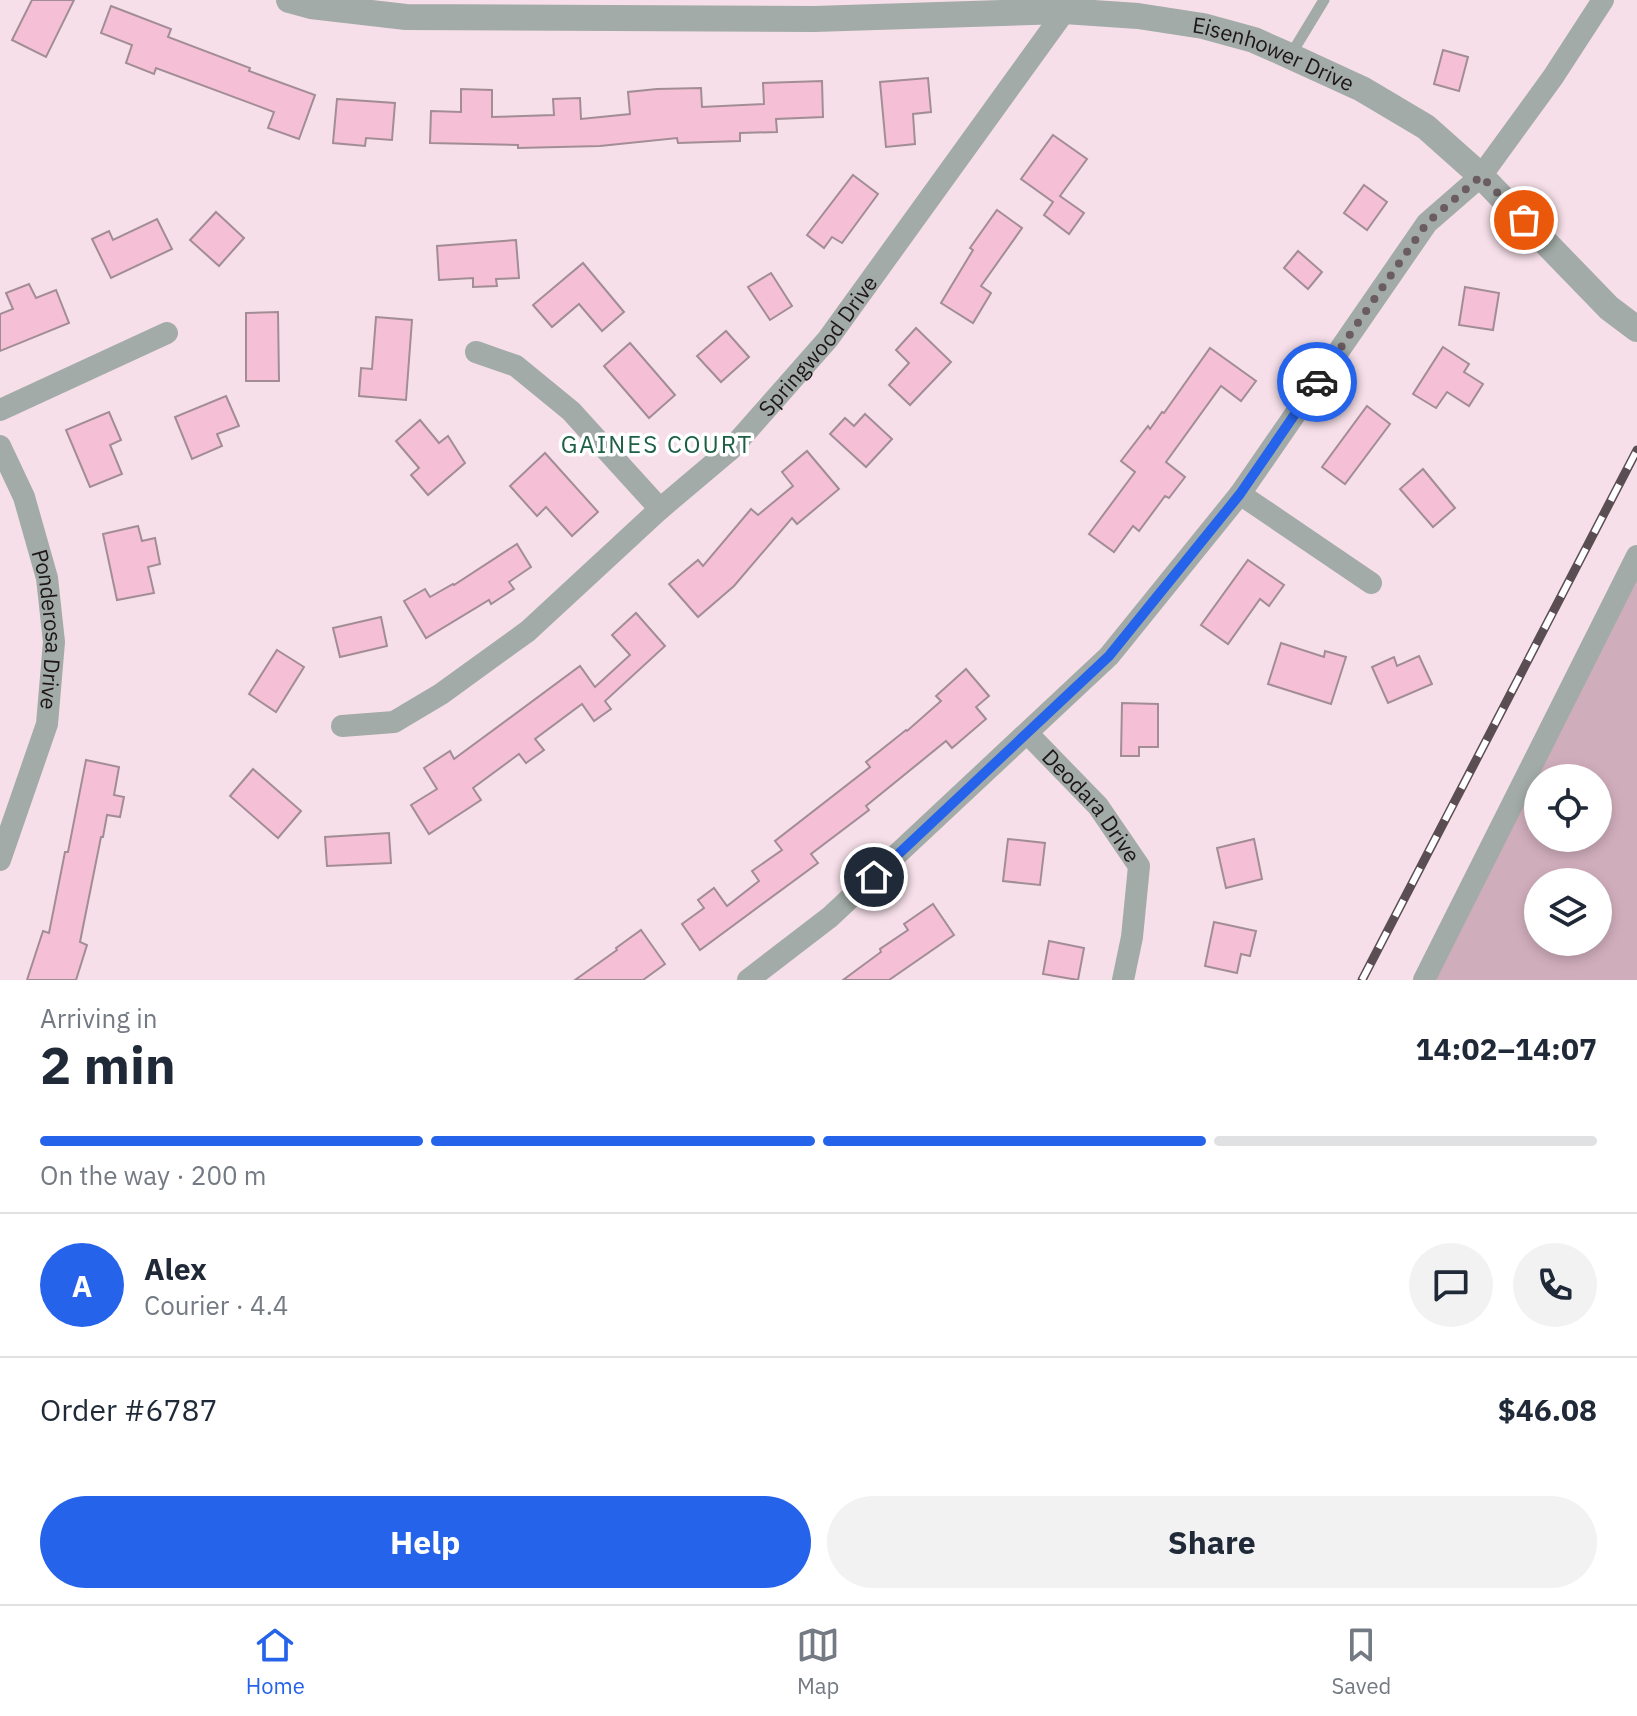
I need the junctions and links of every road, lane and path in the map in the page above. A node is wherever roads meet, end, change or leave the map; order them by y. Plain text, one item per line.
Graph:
1 (289, 0) edge
2 (1324, 0) edge
3 (1603, 0) edge
4 (1068, 6) edge
5 (814, 9) edge
6 (1290, 56) junction
7 (1481, 176) junction
8 (1637, 329) edge
9 (167, 333) dead end
10 (476, 352) dead end
11 (0, 410) edge
12 (0, 446) edge
13 (1240, 494) junction
14 (660, 509) junction
15 (1637, 556) edge
16 (1371, 583) dead end
17 (342, 726) dead end
18 (1028, 734) junction
19 (1, 856) edge
20 (748, 980) edge
21 (1123, 980) edge
22 (1424, 980) edge

1 - 5 street, Eisenhower Drive
2 - 6 lane
3 - 7 street
4 - 5 street, Eisenhower Drive
4 - 6 street, Eisenhower Drive
4 - 14 street, Springwood Drive
6 - 7 street, Eisenhower Drive
7 - 8 street, Eisenhower Drive
7 - 13 street
9 - 11 street
10 - 14 street
12 - 19 street, Ponderosa Drive
13 - 16 street
13 - 18 street
14 - 17 street, Springwood Drive
15 - 22 street
18 - 20 street
18 - 21 street, Deodara Drive

